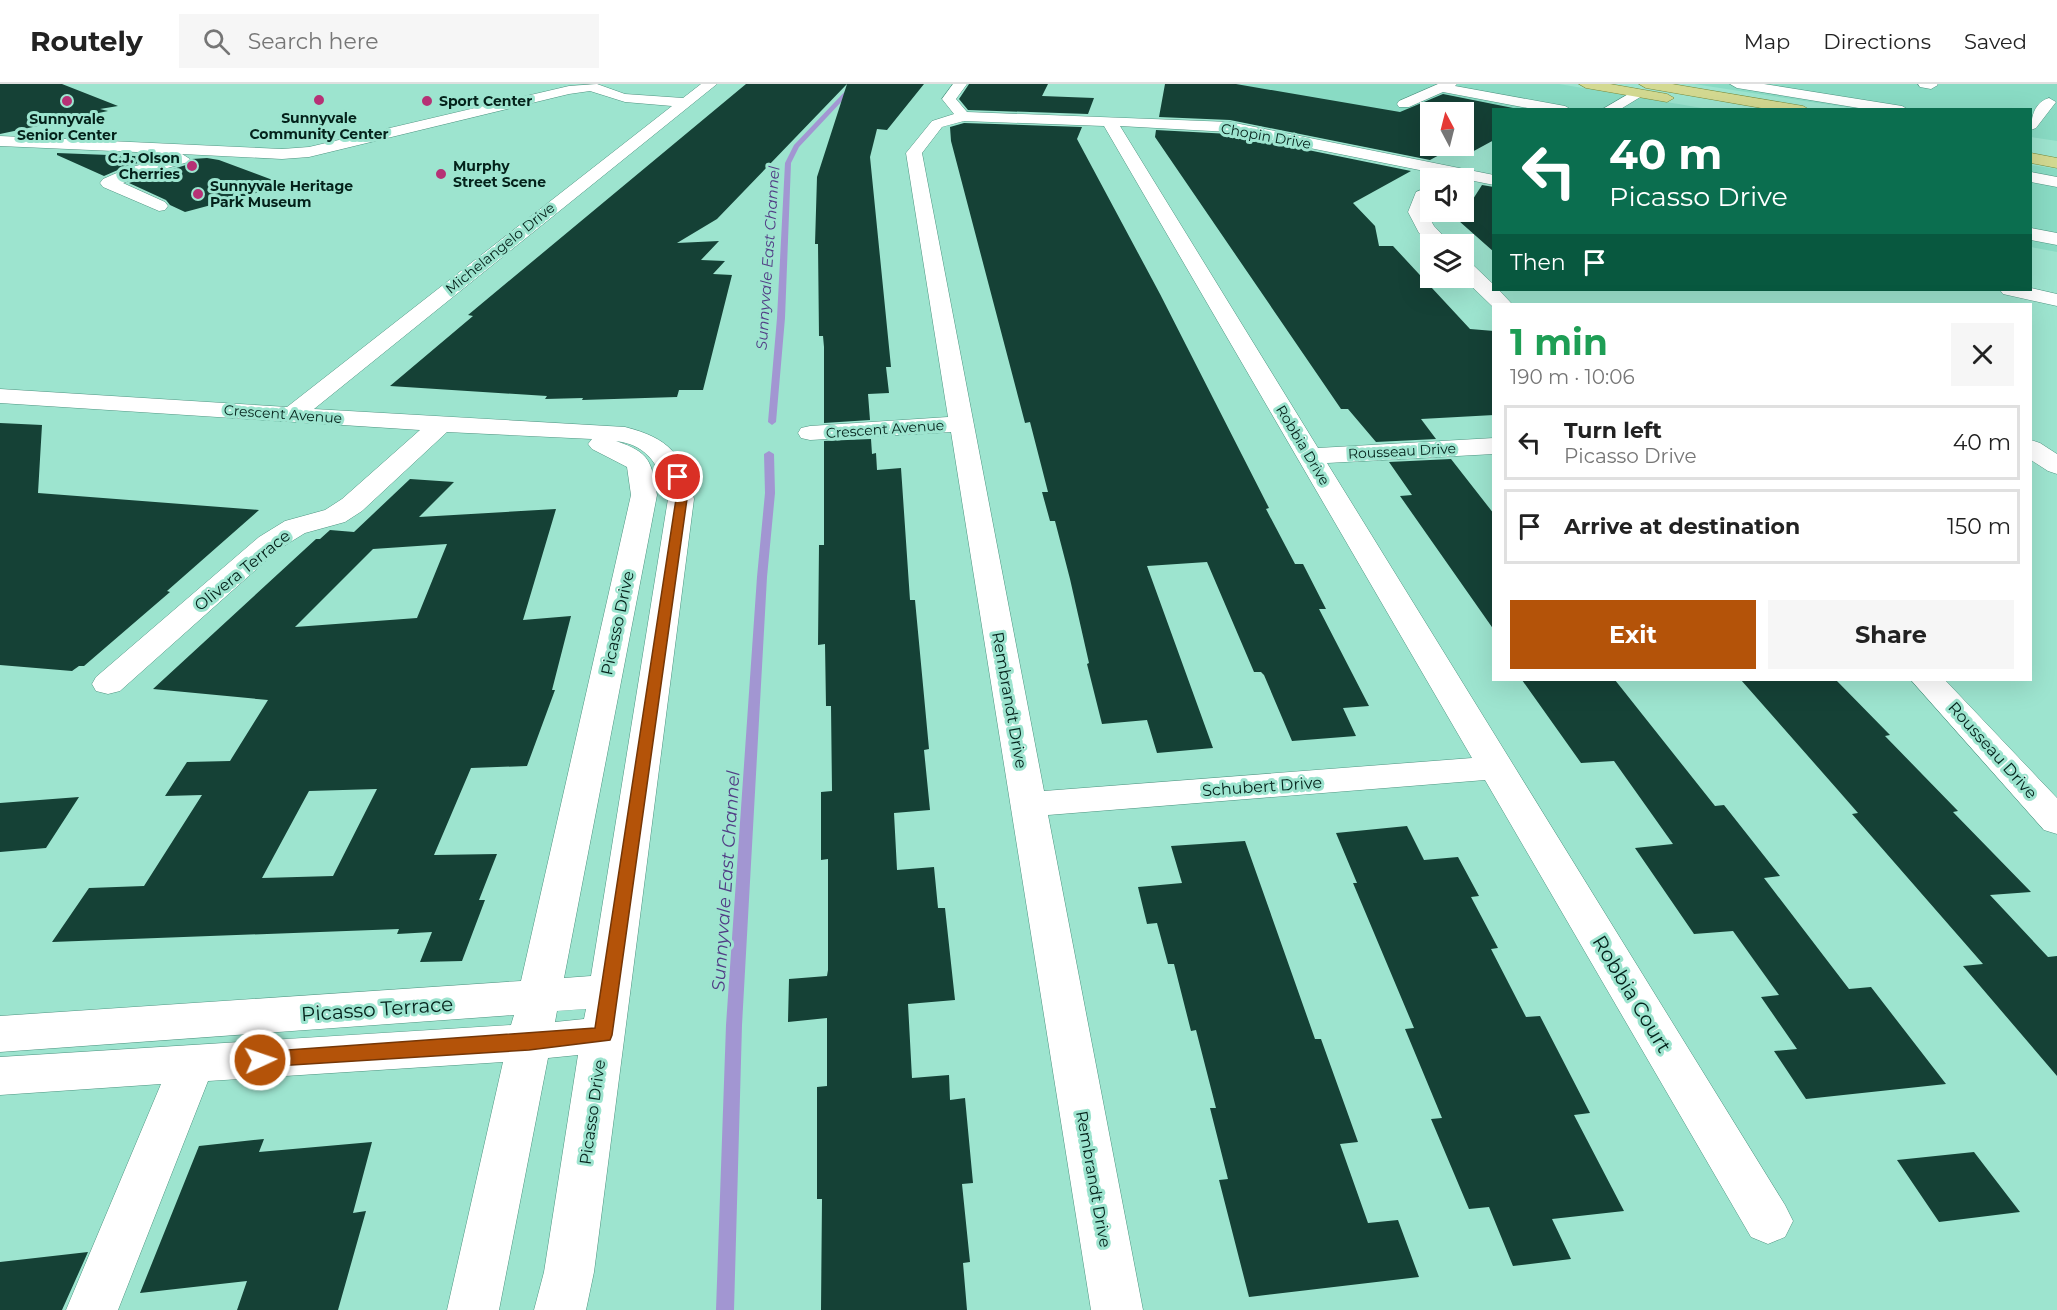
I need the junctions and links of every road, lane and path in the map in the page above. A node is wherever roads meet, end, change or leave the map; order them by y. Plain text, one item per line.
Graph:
1 (710, 84) edge
2 (960, 84) edge
3 (1497, 84) edge
4 (1586, 84) edge
5 (1737, 84) edge
6 (1446, 86) edge
7 (1641, 88) edge
8 (687, 102) junction
9 (2049, 102) dead end
10 (1404, 104) dead end
11 (1611, 107) edge
12 (1556, 108) edge
13 (1562, 108) edge
14 (1729, 108) edge
15 (1769, 108) edge
16 (1788, 108) edge
17 (1889, 108) edge
18 (963, 116) junction
19 (1109, 121) junction
20 (2032, 124) edge
21 (0, 141) edge
22 (2032, 147) edge
23 (200, 151) junction
24 (2057, 151) edge
25 (2032, 158) edge
26 (2057, 163) edge
27 (1420, 169) edge
28 (2032, 177) edge
29 (1474, 178) edge
30 (1492, 180) edge
31 (2057, 182) edge
32 (1420, 202) edge
33 (159, 206) dead end
34 (1420, 218) edge
35 (1422, 222) edge
36 (1431, 234) edge
37 (2032, 234) edge
38 (2057, 239) edge
39 (1474, 277) edge
40 (2015, 291) edge
41 (2057, 300) edge
42 (1501, 303) edge
43 (4, 399) edge
44 (293, 414) junction
45 (961, 424) junction
46 (440, 425) junction
47 (810, 434) dead end
48 (1492, 446) edge
49 (2032, 449) edge
50 (1310, 456) junction
51 (652, 459) junction
52 (2057, 466) edge
53 (1928, 681) edge
54 (108, 684) dead end
55 (1497, 768) junction
56 (1028, 804) junction
57 (2057, 821) edge
58 (610, 991) junction
59 (538, 998) junction
60 (0, 1034) edge
61 (603, 1035) junction
62 (529, 1042) junction
63 (192, 1064) junction
64 (0, 1076) edge
65 (1768, 1221) dead end
66 (92, 1310) edge
67 (473, 1310) edge
68 (560, 1310) edge
69 (1117, 1310) edge

1 - 8 street, Michelangelo Drive
2 - 18 street
3 - 13 street
4 - 7 main road
5 - 17 street
6 - 10 street
6 - 12 street
7 - 11 street
7 - 14 main road
7 - 15 main road
7 - 16 main road
8 - 23 street
8 - 44 street, Michelangelo Drive
9 - 20 street
18 - 19 street, Chopin Drive
18 - 45 street, Rembrandt Drive
19 - 27 street, Chopin Drive
19 - 50 street, Robbia Drive
21 - 23 street
22 - 24 main road
23 - 33 street
25 - 26 main road
28 - 31 street
29 - 30 street, Chopin Drive
32 - 34 street
35 - 36 street
37 - 38 street
39 - 42 street
40 - 41 street
43 - 44 street, Crescent Avenue
44 - 46 street, Crescent Avenue
45 - 47 street, Crescent Avenue
45 - 56 street, Rembrandt Drive
46 - 51 street, Crescent Avenue
46 - 54 street, Olivera Terrace
48 - 50 street, Rousseau Drive
49 - 52 street
50 - 55 street, Robbia Drive
51 - 58 street, Picasso Drive
51 - 59 street, Picasso Drive
53 - 57 street, Rousseau Drive
55 - 56 street, Schubert Drive
55 - 65 street, Robbia Court
56 - 69 street, Rembrandt Drive
58 - 59 street, Picasso Terrace
58 - 61 street, Picasso Drive
59 - 60 street, Picasso Terrace
59 - 62 street, Picasso Drive
61 - 62 street
61 - 68 street, Picasso Drive
62 - 63 street
62 - 67 street, Picasso Drive
63 - 64 street
63 - 66 street

